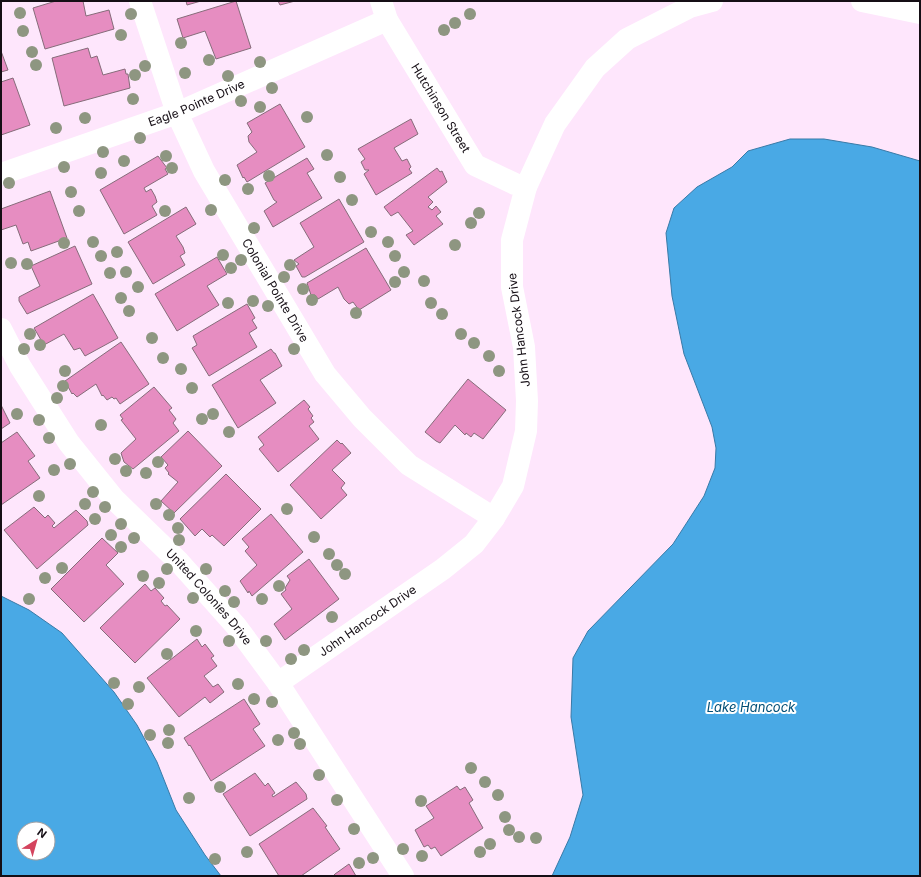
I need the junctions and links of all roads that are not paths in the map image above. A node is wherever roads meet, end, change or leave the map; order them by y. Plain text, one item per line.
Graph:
1 (140, 1) edge
2 (712, 1) edge
3 (862, 1) edge
4 (384, 11) edge
5 (920, 13) edge
6 (177, 113) junction
7 (1, 174) edge
8 (526, 187) junction
9 (1, 329) edge
10 (494, 518) junction
11 (278, 683) junction
12 (403, 876) edge

1 - 6 street, Colonial Pointe Drive
2 - 8 street, John Hancock Drive
3 - 5 street
4 - 6 street, Eagle Pointe Drive
4 - 8 street, Hutchinson Street
6 - 7 street, Eagle Pointe Drive
6 - 10 street, Colonial Pointe Drive
8 - 10 street, John Hancock Drive
9 - 11 street, United Colonies Drive
10 - 11 street, John Hancock Drive
11 - 12 street, United Colonies Drive

